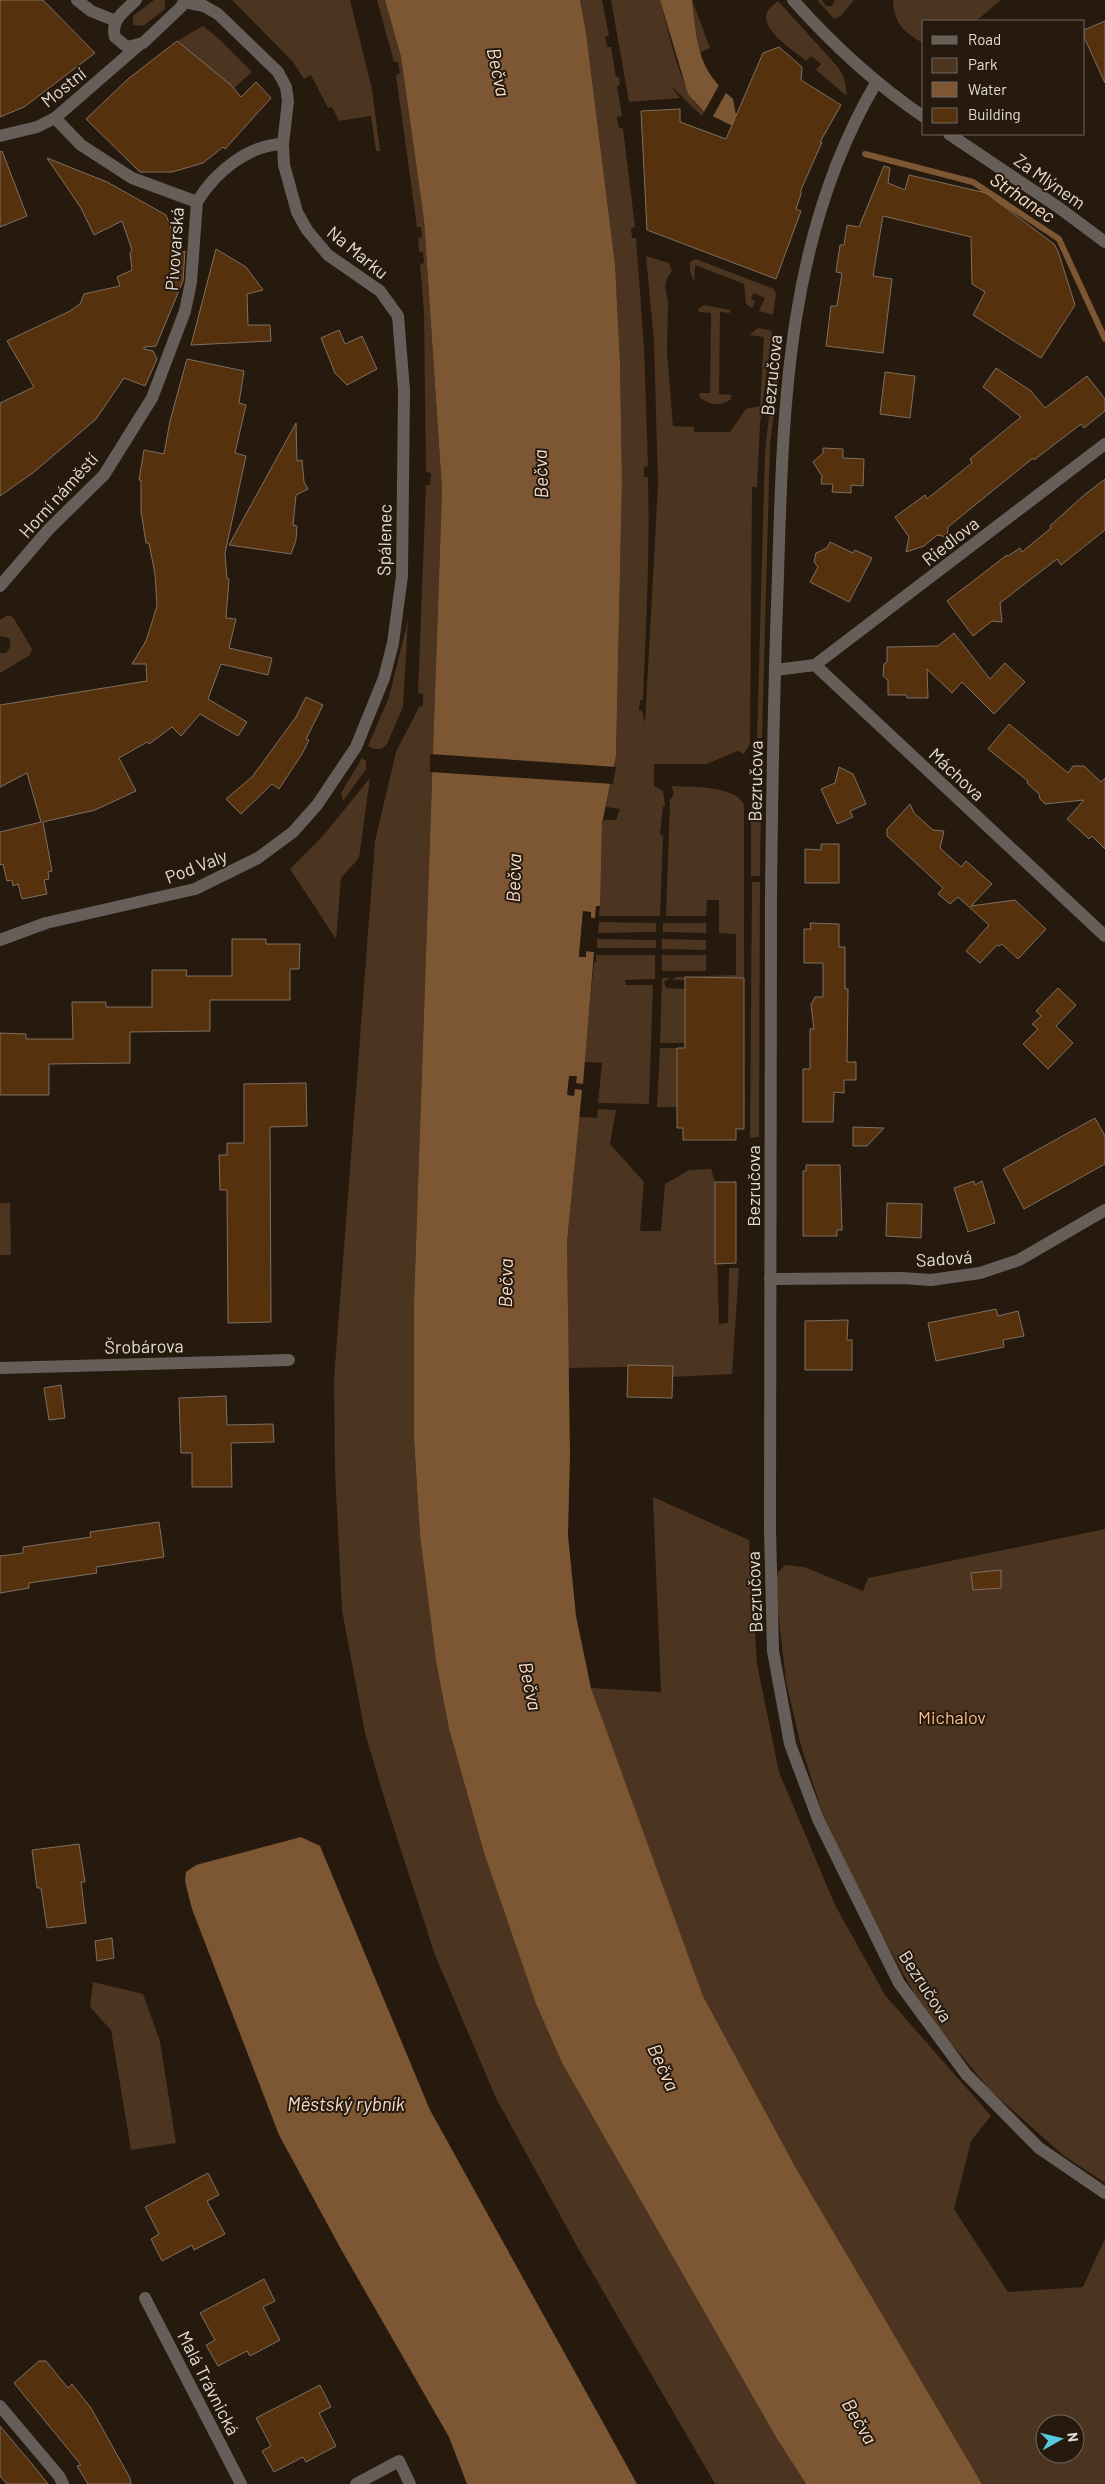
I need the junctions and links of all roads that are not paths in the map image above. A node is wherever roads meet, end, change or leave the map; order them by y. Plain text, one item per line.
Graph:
1 (77, 0) edge
2 (136, 0) edge
3 (793, 0) edge
4 (185, 1) edge
5 (116, 21) junction
6 (138, 46) junction
7 (876, 83) junction
8 (922, 115) edge
9 (55, 118) junction
10 (950, 135) edge
11 (0, 136) edge
12 (283, 144) junction
13 (197, 202) junction
14 (1105, 242) edge
15 (400, 328) joint
16 (152, 398) joint
17 (1105, 444) edge
18 (0, 586) edge
19 (815, 665) junction
20 (775, 670) junction
21 (356, 747) joint
22 (1105, 936) edge
23 (0, 940) edge
24 (1105, 1210) edge
25 (770, 1279) junction
26 (288, 1360) dead end
27 (0, 1368) edge
28 (1105, 2193) edge
29 (145, 2298) dead end
30 (0, 2406) edge
31 (63, 2484) edge
32 (241, 2484) edge
33 (356, 2484) edge
34 (410, 2484) edge

1 - 5 street
2 - 5 street
3 - 7 street
4 - 6 street, Mostní
4 - 12 street, Na Marku
5 - 6 street
6 - 9 street, Mostní
7 - 8 street
7 - 20 street, Bezručova
9 - 11 street, Mostní
9 - 13 street, Pivovarská
10 - 14 street, Za Mlýnem
12 - 13 street
12 - 15 street, Na Marku
13 - 16 street, Pivovarská
15 - 21 street, Spálenec
16 - 18 street, Horní náměstí
17 - 19 street, Riedlova
19 - 20 street
19 - 22 street, Máchova
20 - 25 street, Bezručova
21 - 23 street, Pod Valy
24 - 25 street, Sadová
25 - 28 street, Bezručova
26 - 27 street, Šrobárova
29 - 32 street, Malá Trávnická
30 - 31 street
33 - 34 street

